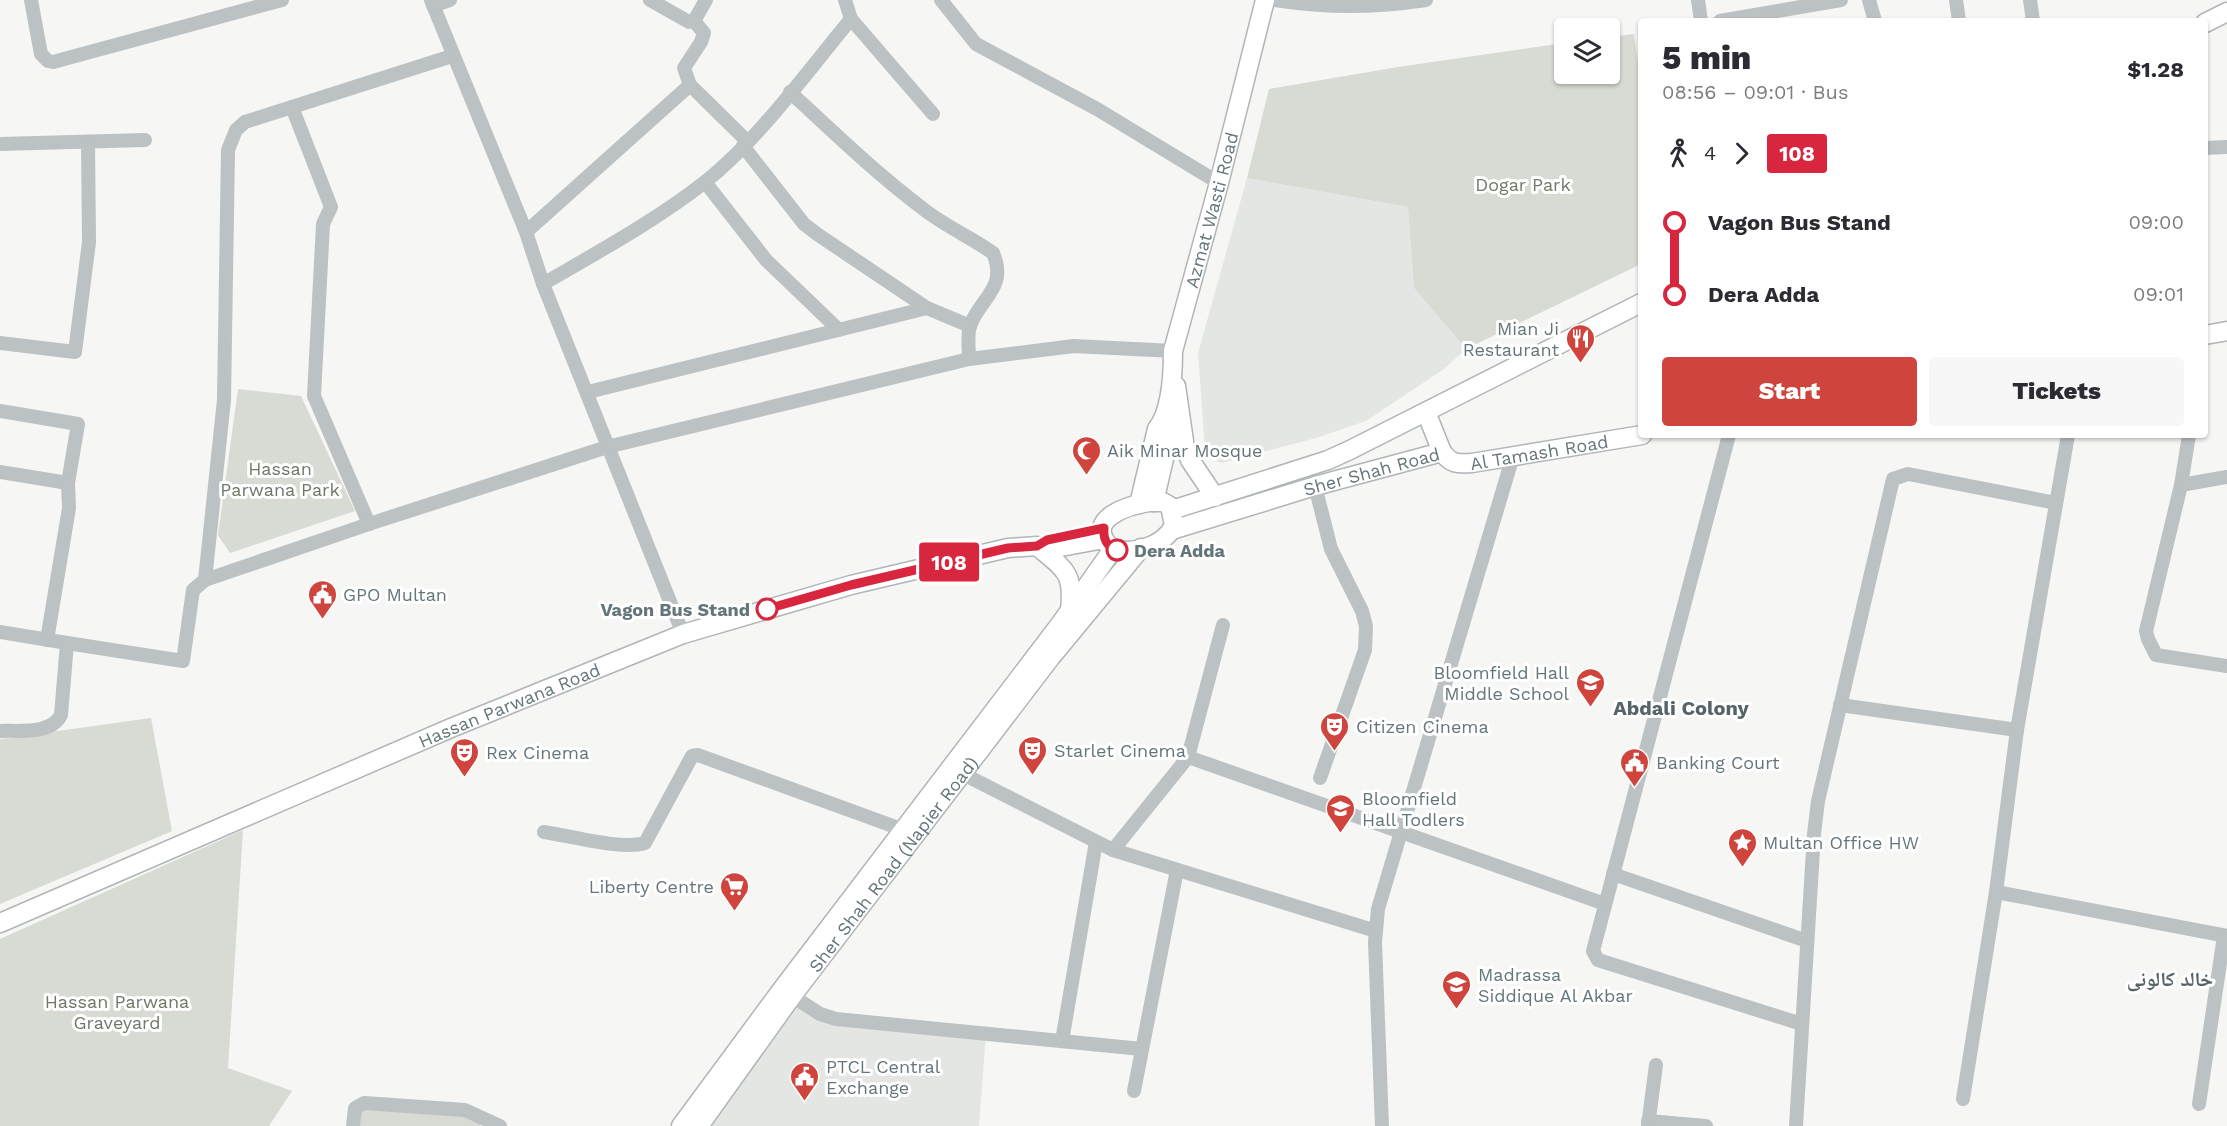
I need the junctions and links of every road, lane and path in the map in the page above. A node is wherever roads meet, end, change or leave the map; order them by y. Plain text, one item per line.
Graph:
1 (31, 0) edge
2 (282, 0) edge
3 (450, 0) edge
4 (650, 0) edge
5 (706, 0) edge
6 (845, 0) edge
7 (940, 0) edge
8 (1265, 0) edge
9 (1275, 0) edge
10 (1426, 0) edge
11 (1698, 0) edge
12 (1841, 0) edge
13 (1869, 0) edge
14 (1956, 0) edge
15 (2030, 0) edge
16 (432, 3) edge
17 (2227, 12) edge
18 (1701, 18) edge
19 (1737, 18) edge
20 (1874, 18) edge
21 (1959, 18) edge
22 (2033, 18) edge
23 (851, 19) junction
24 (694, 21) junction
25 (2208, 21) edge
26 (452, 56) junction
27 (690, 85) junction
28 (790, 92) junction
29 (292, 107) junction
30 (933, 114) dead end
31 (145, 140) dead end
32 (88, 142) junction
33 (0, 144) edge
34 (745, 144) junction
35 (2227, 147) edge
36 (2208, 148) edge
37 (705, 182) junction
38 (1219, 183) junction
39 (526, 232) junction
40 (543, 284) junction
41 (1638, 305) edge
42 (927, 308) junction
43 (970, 326) junction
44 (839, 330) junction
45 (2227, 330) edge
46 (2208, 333) edge
47 (0, 343) edge
48 (969, 359) junction
49 (1173, 359) junction
50 (588, 392) junction
51 (0, 411) edge
52 (1426, 412) junction
53 (1638, 436) edge
54 (1728, 438) edge
55 (2067, 438) edge
56 (2189, 438) edge
57 (608, 447) junction
58 (1442, 452) junction
59 (1513, 456) junction
60 (0, 472) edge
61 (2227, 477) edge
62 (68, 483) junction
63 (2181, 485) junction
64 (1315, 486) junction
65 (1215, 497) junction
66 (1147, 503) junction
67 (2056, 503) junction
68 (1172, 510) junction
69 (369, 524) junction
70 (1172, 530) junction
71 (1107, 539) junction
72 (1037, 546) junction
73 (1141, 548) junction
74 (205, 580) junction
75 (1068, 622) junction
76 (1223, 625) dead end
77 (0, 632) edge
78 (683, 634) junction
79 (47, 640) junction
80 (67, 643) junction
81 (2227, 666) edge
82 (1840, 705) junction
83 (0, 730) edge
84 (2017, 730) junction
85 (1188, 757) junction
86 (963, 774) junction
87 (1320, 778) dead end
88 (904, 830) junction
89 (544, 832) dead end
90 (1400, 832) junction
91 (1096, 842) junction
92 (1113, 850) junction
93 (1177, 870) junction
94 (1613, 874) junction
95 (1996, 892) junction
96 (1605, 904) junction
97 (0, 923) edge
98 (1376, 931) junction
99 (2226, 936) edge
100 (1807, 941) junction
101 (792, 996) junction
102 (1802, 1024) junction
103 (1062, 1041) junction
104 (1142, 1049) junction
105 (1656, 1065) dead end
106 (1134, 1091) dead end
107 (1963, 1099) dead end
108 (2199, 1104) dead end
109 (483, 1122) edge
110 (1648, 1124) edge
111 (353, 1126) edge
112 (500, 1126) edge
113 (681, 1126) edge
114 (699, 1126) edge
115 (1382, 1126) edge
116 (1706, 1126) edge
117 (1796, 1126) edge

1 - 2 street
3 - 16 street
4 - 24 street
5 - 24 street
6 - 23 street
7 - 38 street
8 - 38 main road, Azmat Wasti Road
9 - 10 street
11 - 18 street
12 - 19 street
13 - 20 street
14 - 21 street
15 - 22 street
16 - 26 street
17 - 25 main road
23 - 28 street
23 - 30 street
24 - 27 street
26 - 29 street
26 - 39 street
27 - 34 street
27 - 39 street
28 - 34 street
28 - 43 street
29 - 69 street
29 - 74 street
31 - 32 street
32 - 33 street
32 - 47 street
34 - 37 street
34 - 42 street
35 - 36 street
37 - 40 street
37 - 44 street
38 - 49 main road, Azmat Wasti Road
39 - 40 street
40 - 50 street
41 - 52 main road
42 - 43 street
42 - 44 street
43 - 48 street
44 - 50 street
45 - 46 main road
48 - 49 street
48 - 57 street
49 - 65 main road
49 - 66 main road, Azmat Wasti Road
50 - 57 street
51 - 62 street
52 - 58 main road, Sher Shah Road
52 - 65 main road, Sher Shah Road
53 - 59 main road, Al Tamash Road
54 - 94 street
55 - 67 street
56 - 63 street
57 - 69 street
57 - 78 street
58 - 59 main road, Al Tamash Road
58 - 64 main road, Sher Shah Road
59 - 90 street
60 - 62 street
61 - 63 street
62 - 79 street
63 - 81 street
64 - 70 main road, Sher Shah Road
64 - 87 street
65 - 68 main road, Sher Shah Road
66 - 68 main road
66 - 71 main road
67 - 82 street
67 - 84 street
68 - 70 main road
69 - 74 street
70 - 73 main road
71 - 72 main road, Hassan Parwana Road
71 - 73 main road
71 - 75 main road
72 - 75 main road
72 - 78 main road, Hassan Parwana Road
73 - 75 main road, Sher Shah Road (Napier Road)
74 - 80 street
75 - 86 main road, Sher Shah Road (Napier Road)
75 - 88 main road, Sher Shah Road (Napier Road)
76 - 85 street
77 - 79 street
78 - 97 main road, Hassan Parwana Road
79 - 80 street
80 - 83 street
82 - 84 street
82 - 100 street
84 - 95 street
85 - 90 street
85 - 92 street
86 - 91 street
86 - 101 main road, Sher Shah Road (Napier Road)
88 - 89 street
88 - 113 main road, Sher Shah Road (Napier Road)
90 - 96 street
90 - 98 street
91 - 92 street
91 - 103 street
92 - 93 street
93 - 98 street
93 - 104 street
94 - 96 street
94 - 100 street
95 - 99 street
95 - 107 street
96 - 102 street
98 - 115 street
99 - 108 street
100 - 102 street
101 - 103 street
101 - 114 main road, Sher Shah Road (Napier Road)
102 - 117 street
103 - 104 street
104 - 106 street
105 - 110 street
109 - 111 street
109 - 112 street
110 - 116 street

